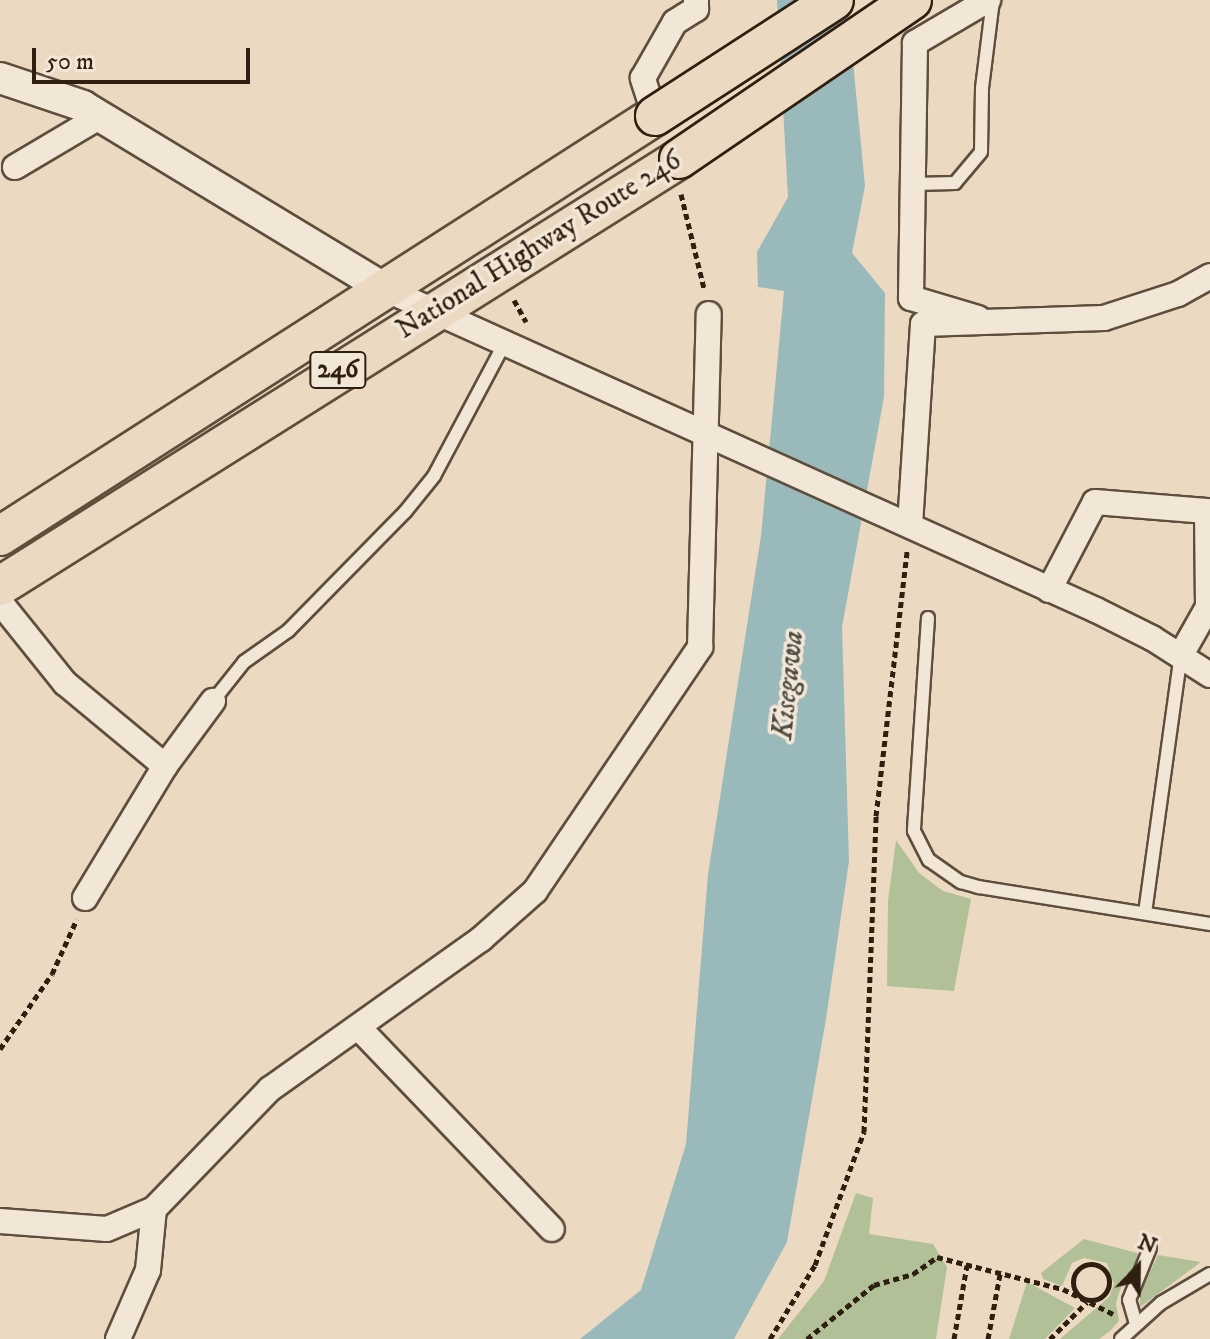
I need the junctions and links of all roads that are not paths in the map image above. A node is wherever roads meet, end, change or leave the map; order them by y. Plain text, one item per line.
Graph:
1 (696, 0) edge
2 (834, 0) edge
3 (912, 0) edge
4 (991, 0) edge
5 (0, 78) edge
6 (101, 116) junction
7 (655, 116) junction
8 (15, 167) dead end
9 (914, 184) junction
10 (1210, 276) edge
11 (385, 289) junction
12 (430, 312) junction
13 (709, 314) road end
14 (989, 322) junction
15 (503, 346) junction
16 (705, 434) junction
17 (910, 525) junction
18 (0, 536) edge
19 (0, 586) edge
20 (1049, 590) junction
21 (0, 602) edge
22 (928, 618) dead end
23 (1181, 655) junction
24 (1210, 675) edge
25 (213, 701) joint
26 (165, 766) junction
27 (85, 898) road end
28 (1145, 913) junction
29 (1210, 924) edge
30 (360, 1029) junction
31 (154, 1209) junction
32 (0, 1221) edge
33 (552, 1229) dead end
34 (1150, 1248) dead end
35 (1210, 1274) edge
36 (1136, 1324) junction
37 (118, 1339) edge
38 (1121, 1339) edge

1 - 7 street
2 - 7 highway, National Highway Route 246 / 246, bridge
3 - 12 highway, National Highway Route 246 / 246, bridge
4 - 9 street
4 - 9 lane
5 - 6 street
6 - 8 street
6 - 11 street
7 - 11 highway, National Highway Route 246 / 246
9 - 14 street
10 - 14 street
11 - 12 street
11 - 18 highway, National Highway Route 246 / 246
12 - 15 street
12 - 19 highway, National Highway Route 246 / 246
13 - 16 street
14 - 17 street
15 - 16 street
15 - 25 lane
16 - 17 street
16 - 30 street
17 - 20 street
20 - 23 street
20 - 23 street
21 - 26 street
22 - 28 lane
23 - 24 street
23 - 28 lane
25 - 26 street
26 - 27 street
28 - 29 lane
30 - 31 street
30 - 33 street
31 - 32 street
31 - 37 street
34 - 36 lane
35 - 36 lane
36 - 38 lane

